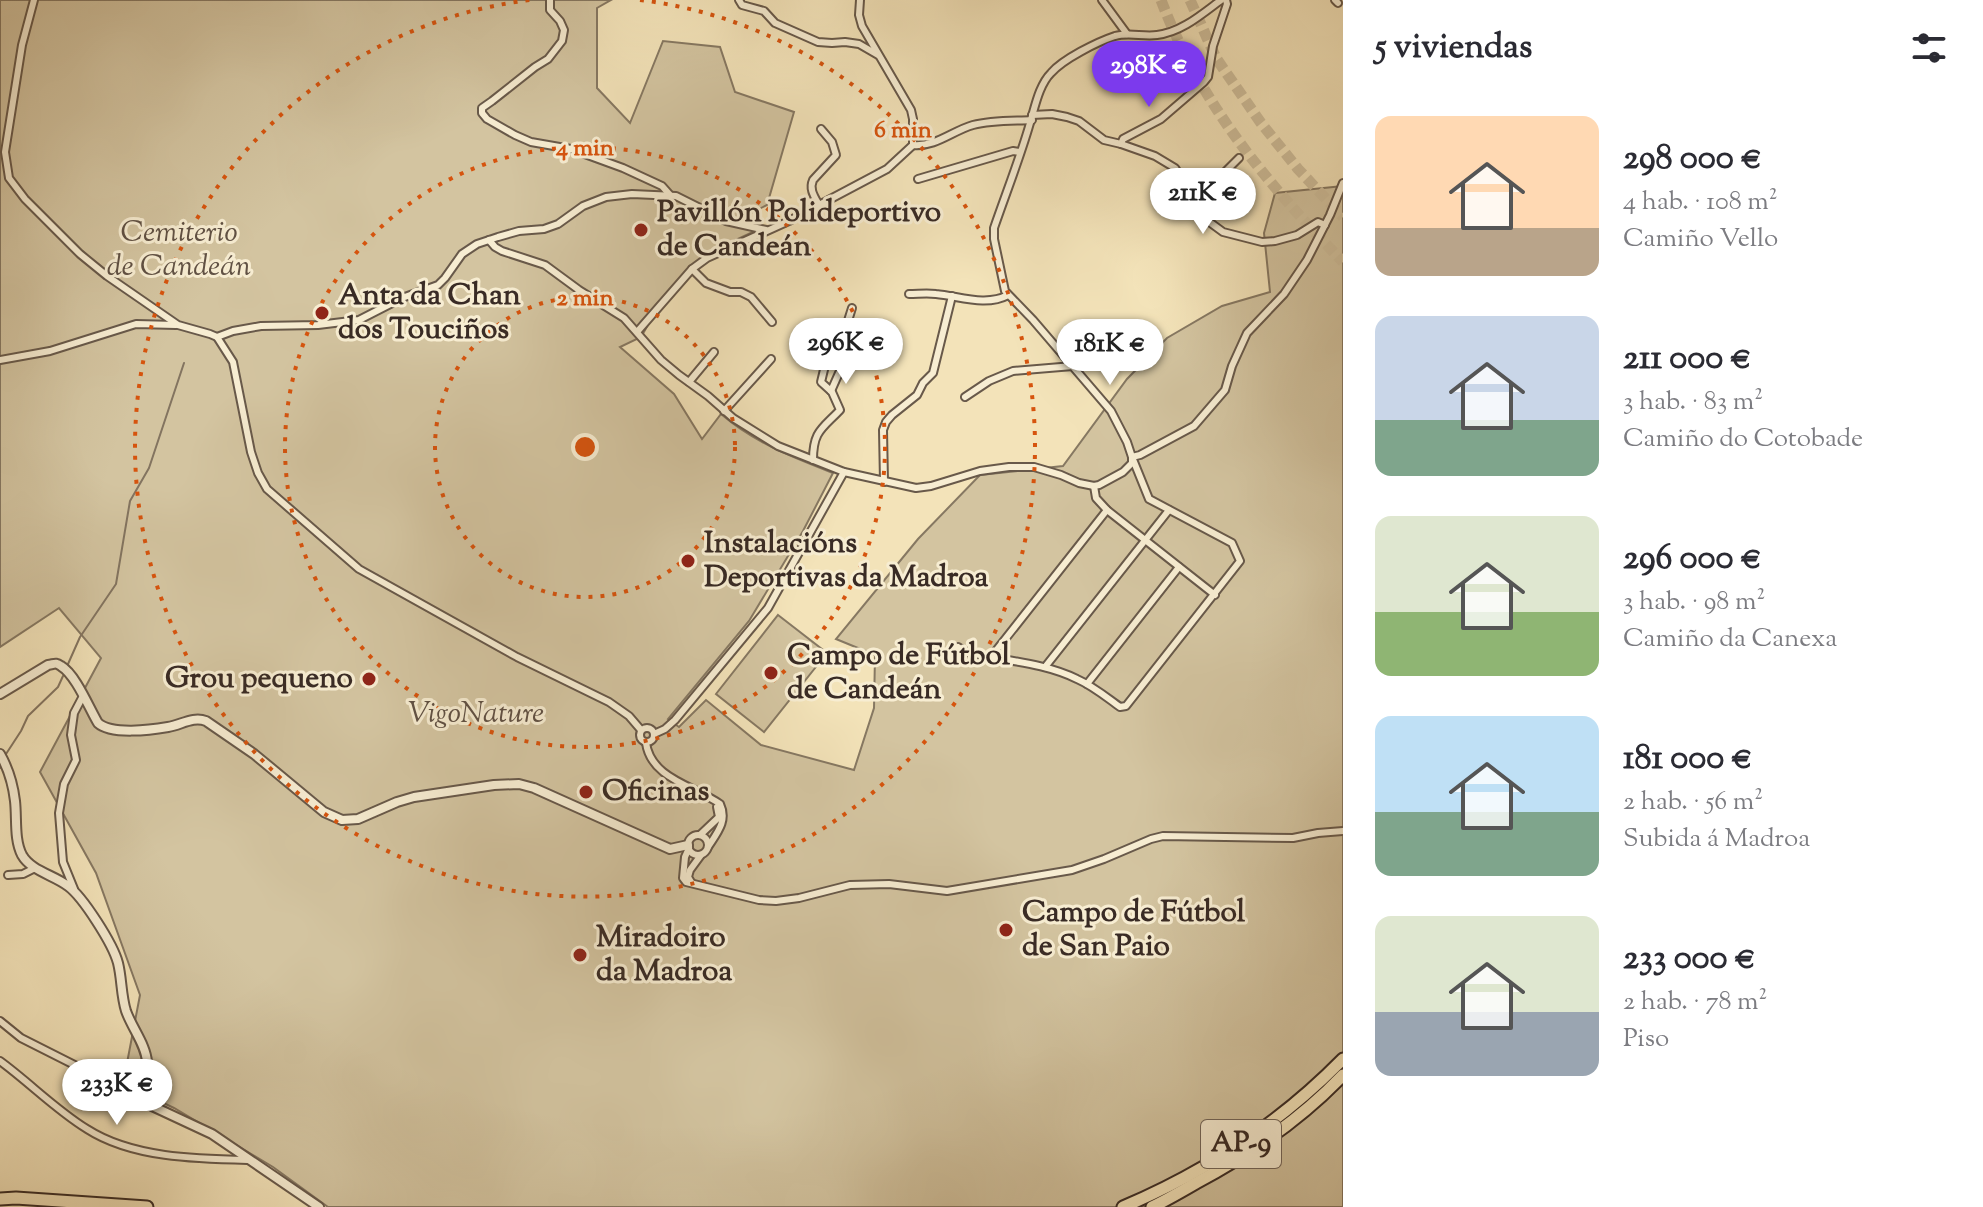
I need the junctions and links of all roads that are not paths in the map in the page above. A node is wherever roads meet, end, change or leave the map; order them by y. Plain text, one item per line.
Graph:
1 (34, 0) edge
2 (550, 0) edge
3 (739, 0) edge
4 (860, 0) edge
5 (1102, 0) edge
6 (1224, 0) edge
7 (1127, 34) junction
8 (878, 55) junction
9 (1032, 117) junction
10 (821, 129) dead end
11 (1121, 144) junction
12 (913, 145) junction
13 (1020, 152) junction
14 (1239, 158) dead end
15 (918, 179) dead end
16 (1343, 183) edge
17 (670, 195) junction
18 (1189, 199) junction
19 (819, 205) junction
20 (1325, 225) junction
21 (766, 230) junction
22 (489, 240) junction
23 (692, 269) junction
24 (909, 294) dead end
25 (1008, 295) junction
26 (952, 296) junction
27 (852, 308) dead end
28 (772, 322) dead end
29 (178, 325) junction
30 (637, 332) junction
31 (217, 337) junction
32 (714, 352) dead end
33 (771, 359) dead end
34 (0, 360) edge
35 (1073, 366) junction
36 (839, 373) dead end
37 (689, 382) junction
38 (831, 391) junction
39 (965, 397) dead end
40 (724, 411) junction
41 (1132, 457) junction
42 (813, 460) junction
43 (844, 472) junction
44 (884, 482) junction
45 (1094, 486) junction
46 (1107, 510) junction
47 (1169, 510) junction
48 (1145, 540) junction
49 (1179, 567) junction
50 (1215, 595) junction
51 (958, 647) dead end
52 (991, 657) junction
53 (1045, 667) junction
54 (1087, 684) junction
55 (0, 694) edge
56 (83, 696) junction
57 (641, 730) junction
58 (654, 734) junction
59 (646, 743) junction
60 (0, 754) edge
61 (714, 800) junction
62 (1343, 831) edge
63 (700, 835) junction
64 (688, 847) junction
65 (708, 847) junction
66 (701, 855) junction
67 (35, 867) junction
68 (8, 875) dead end
69 (694, 885) junction
70 (75, 893) junction
71 (0, 1021) edge
72 (1343, 1059) edge
73 (0, 1061) edge
74 (1343, 1075) edge
75 (141, 1095) junction
76 (249, 1160) junction
77 (0, 1199) edge
78 (147, 1207) edge
79 (319, 1207) edge
80 (1123, 1207) edge
81 (1152, 1207) edge

1 - 29 street
2 - 17 street
3 - 8 street
4 - 8 street
5 - 7 street
6 - 7 street
6 - 11 street
7 - 9 street
8 - 12 street
9 - 11 street
9 - 12 street
9 - 13 street
10 - 19 street
11 - 18 street
12 - 19 street
13 - 15 street
13 - 25 street
14 - 18 street
16 - 20 street
17 - 21 street
17 - 22 street
18 - 20 street
19 - 21 street
20 - 41 street
21 - 23 street
22 - 30 street
22 - 31 street
23 - 28 street
23 - 30 street
24 - 26 street
25 - 26 street
25 - 35 street
26 - 44 street
27 - 38 street
29 - 31 street
29 - 34 street
30 - 37 street
31 - 57 street
32 - 37 street
33 - 40 street
35 - 39 street
35 - 41 street
36 - 38 street
37 - 40 street
38 - 42 street
40 - 42 street
41 - 45 street
41 - 47 street
42 - 43 street
43 - 44 street
43 - 58 street
44 - 45 street
45 - 46 street
46 - 48 street
46 - 52 street
47 - 48 street
47 - 50 street
48 - 49 street
48 - 53 street
49 - 50 street
49 - 54 street
50 - 54 street
51 - 52 street
52 - 53 street
53 - 54 street
55 - 56 street
56 - 64 street
56 - 70 street
57 - 58 street
57 - 59 street
58 - 59 street
59 - 61 street
60 - 67 street
61 - 63 street
61 - 65 street
62 - 69 street
63 - 64 street
63 - 65 street
64 - 66 street
64 - 69 street
65 - 66 street
66 - 69 street
67 - 68 street
67 - 70 street
70 - 75 street
71 - 75 street
72 - 80 highway, AP-9
73 - 76 street
74 - 81 highway, AP-9
75 - 76 street
76 - 79 street
77 - 78 highway

